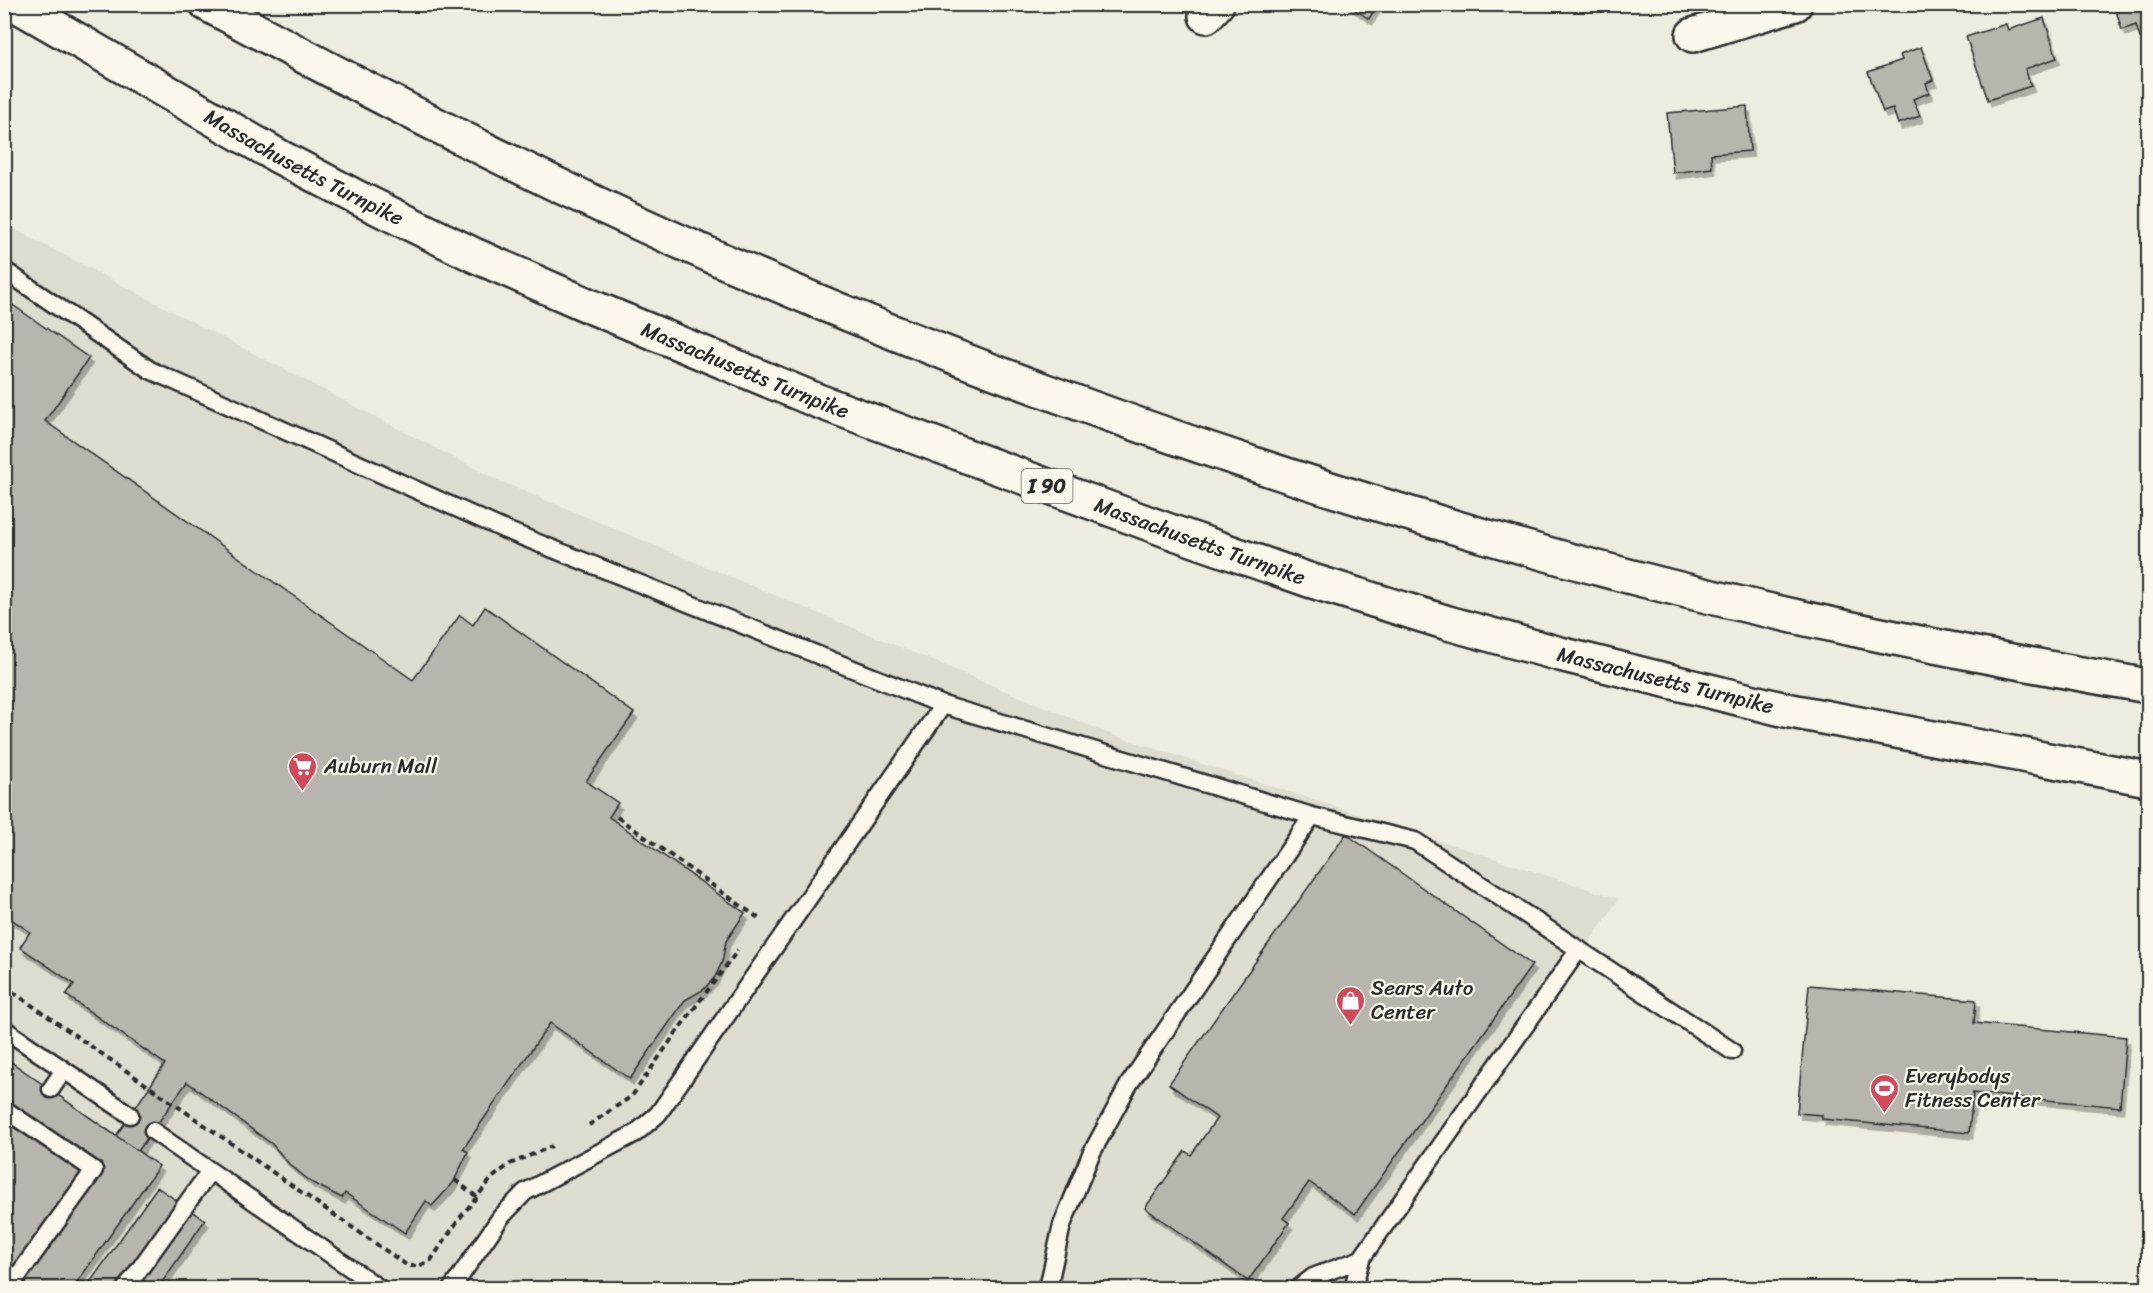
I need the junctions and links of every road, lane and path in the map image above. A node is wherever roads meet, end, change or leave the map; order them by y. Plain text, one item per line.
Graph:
1 (15, 4) edge
2 (207, 4) edge
3 (1795, 4) edge
4 (1693, 35) dead end
5 (4, 270) edge
6 (2148, 686) edge
7 (943, 705) junction
8 (2148, 779) edge
9 (617, 816) dead end
10 (1312, 816) junction
11 (754, 928) dead end
12 (741, 945) dead end
13 (1579, 950) junction
14 (4, 986) edge
15 (4, 1029) edge
16 (1732, 1051) dead end
17 (64, 1070) junction
18 (51, 1089) dead end
19 (4, 1109) edge
20 (130, 1115) dead end
21 (588, 1126) dead end
22 (153, 1131) dead end
23 (558, 1144) dead end
24 (210, 1171) junction
25 (455, 1180) dead end
26 (477, 1197) junction
27 (1361, 1259) junction
28 (9, 1288) edge
29 (126, 1288) edge
30 (379, 1288) edge
31 (452, 1288) edge
32 (1048, 1288) edge
33 (1299, 1288) edge
34 (1353, 1288) edge

1 - 8 main road, Massachusetts Turnpike / I 90
2 - 6 main road
3 - 4 main road
5 - 7 lane
7 - 10 lane
7 - 31 lane
9 - 11 path
10 - 13 lane
10 - 32 lane
12 - 21 path
13 - 16 lane
13 - 27 lane
14 - 26 path
15 - 17 lane
17 - 18 lane
17 - 20 lane
19 - 28 lane
22 - 24 lane
23 - 26 path
24 - 29 lane
24 - 30 lane
25 - 26 path
27 - 33 lane
27 - 34 lane

